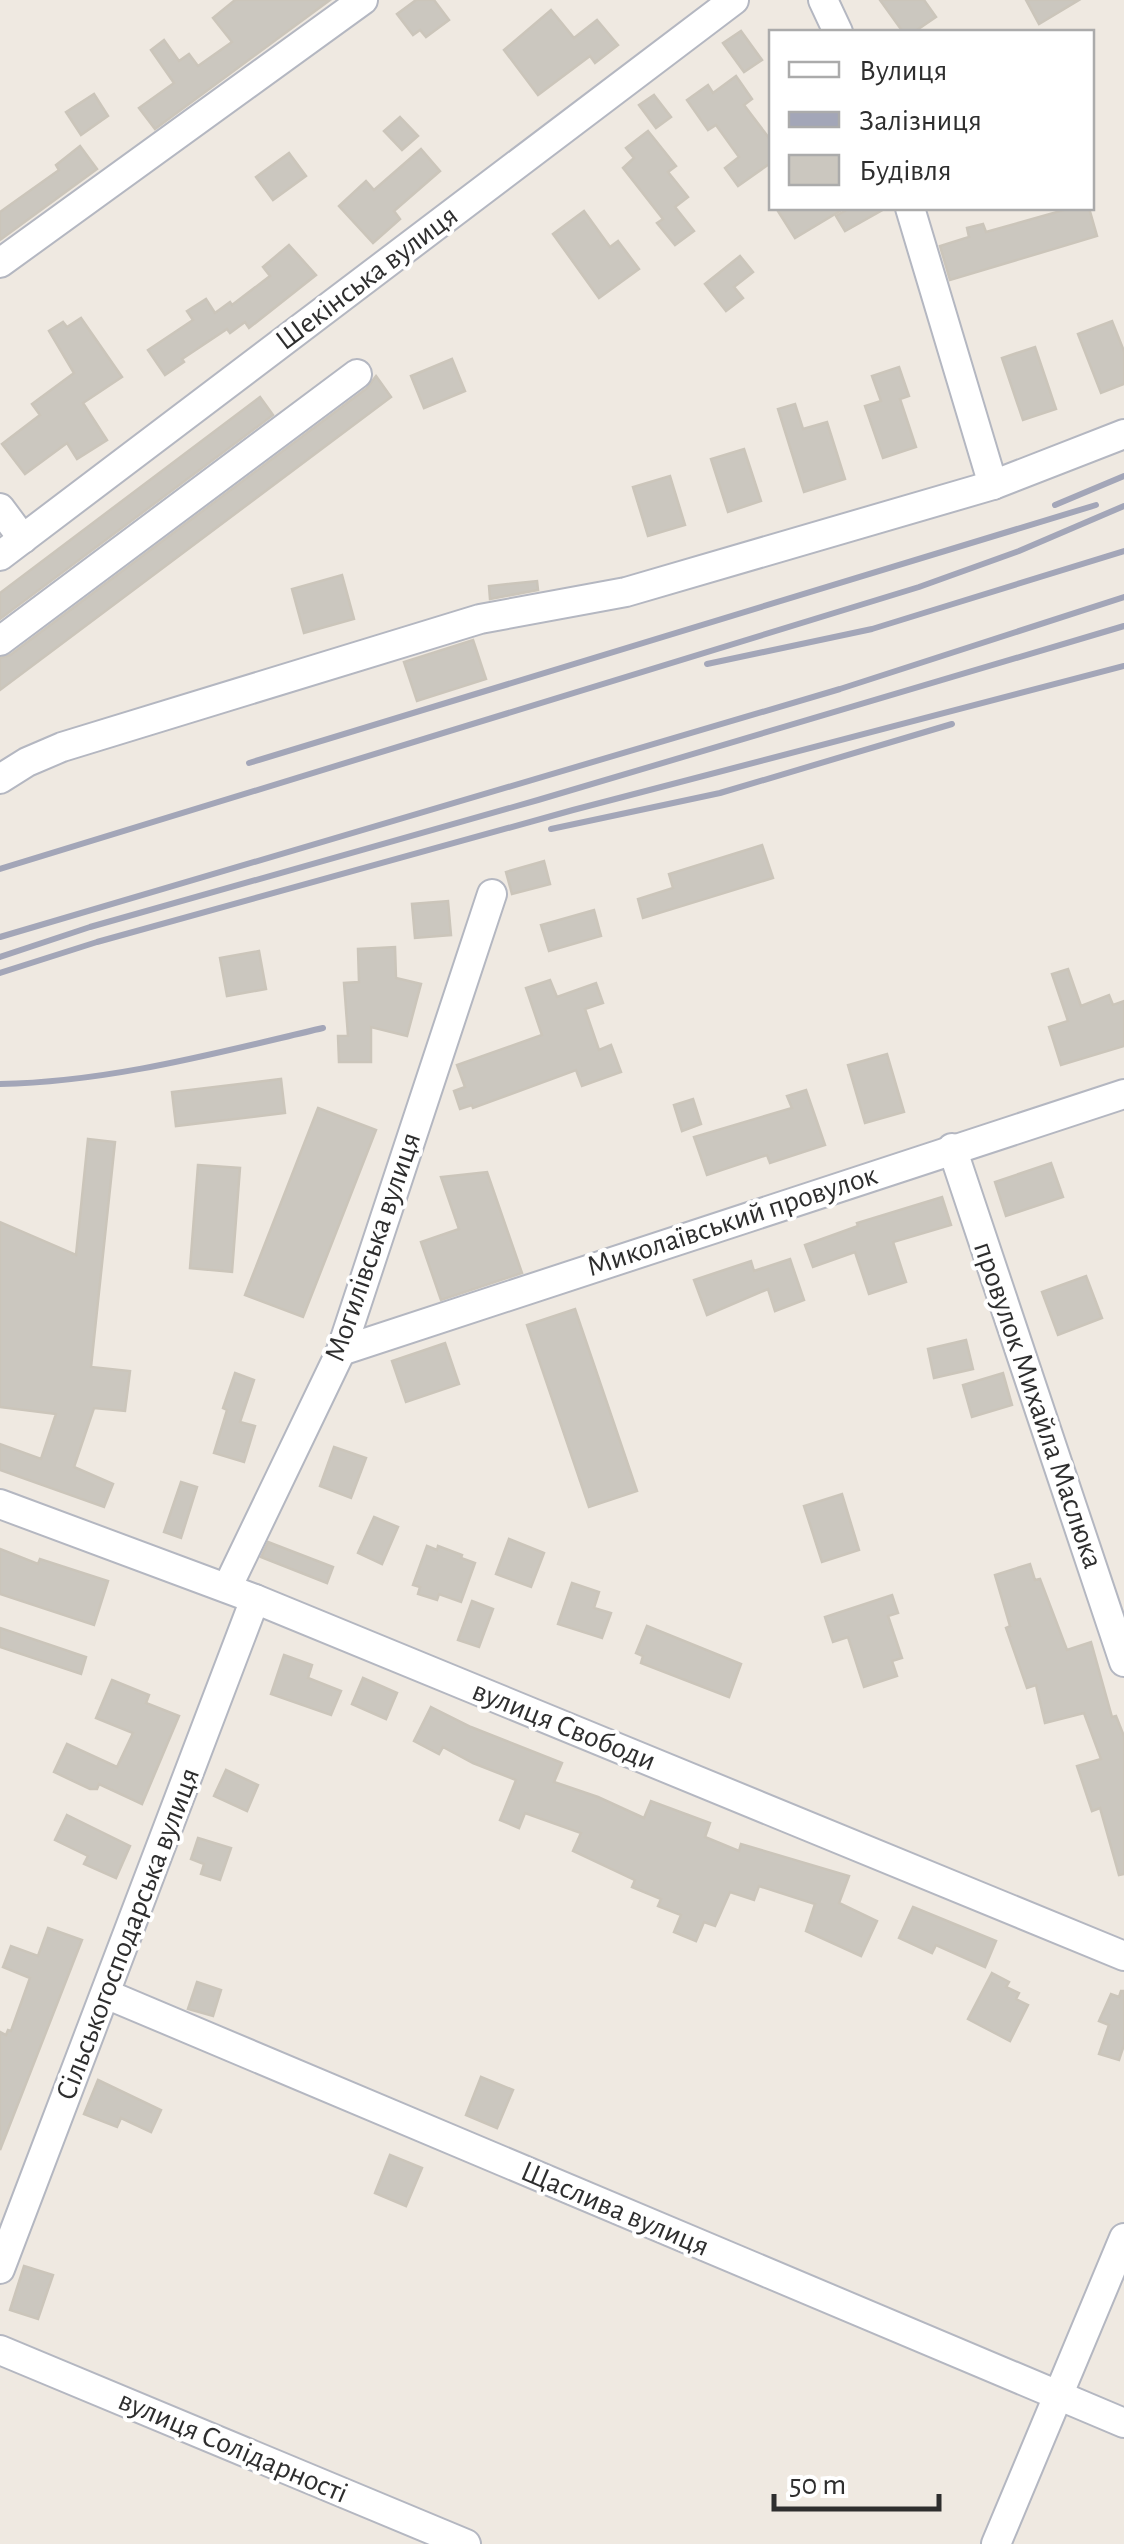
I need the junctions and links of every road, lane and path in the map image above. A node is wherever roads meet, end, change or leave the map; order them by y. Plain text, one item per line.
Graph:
1 (362, 0) edge
2 (734, 0) edge
3 (823, 0) edge
4 (837, 30) edge
5 (911, 210) edge
6 (0, 264) edge
7 (357, 374) dead end
8 (1124, 434) edge
9 (994, 485) junction
10 (0, 508) edge
11 (23, 538) junction
12 (0, 556) edge
13 (0, 640) edge
14 (0, 779) edge
15 (492, 894) dead end
16 (1124, 1094) edge
17 (952, 1148) junction
18 (341, 1352) junction
19 (0, 1504) edge
20 (227, 1588) junction
21 (255, 1599) junction
22 (1124, 1662) edge
23 (1124, 1956) edge
24 (106, 1994) junction
25 (1124, 2238) edge
26 (0, 2268) edge
27 (0, 2350) edge
28 (1059, 2396) junction
29 (1124, 2424) edge
30 (466, 2544) edge
31 (996, 2544) edge

1 - 6 street
2 - 11 street, Шекінська вулиця
3 - 4 street
5 - 9 street
7 - 13 street
8 - 9 street
9 - 14 street
10 - 11 street
11 - 12 street, Шекінська вулиця
15 - 18 street, Могилівська вулиця
16 - 17 street, Миколаївський провулок
17 - 18 street, Миколаївський провулок
17 - 22 street, провулок Михайла Маслюка
18 - 20 street, Могилівська вулиця
19 - 20 street, вулиця Свободи
20 - 21 street, вулиця Свободи
21 - 23 street, вулиця Свободи
21 - 24 street, Сільськогосподарська вулиця
24 - 26 street, Сільськогосподарська вулиця
24 - 28 street, Щаслива вулиця
25 - 28 street
27 - 30 street, вулиця Солідарності
28 - 29 street, Щаслива вулиця
28 - 31 street

